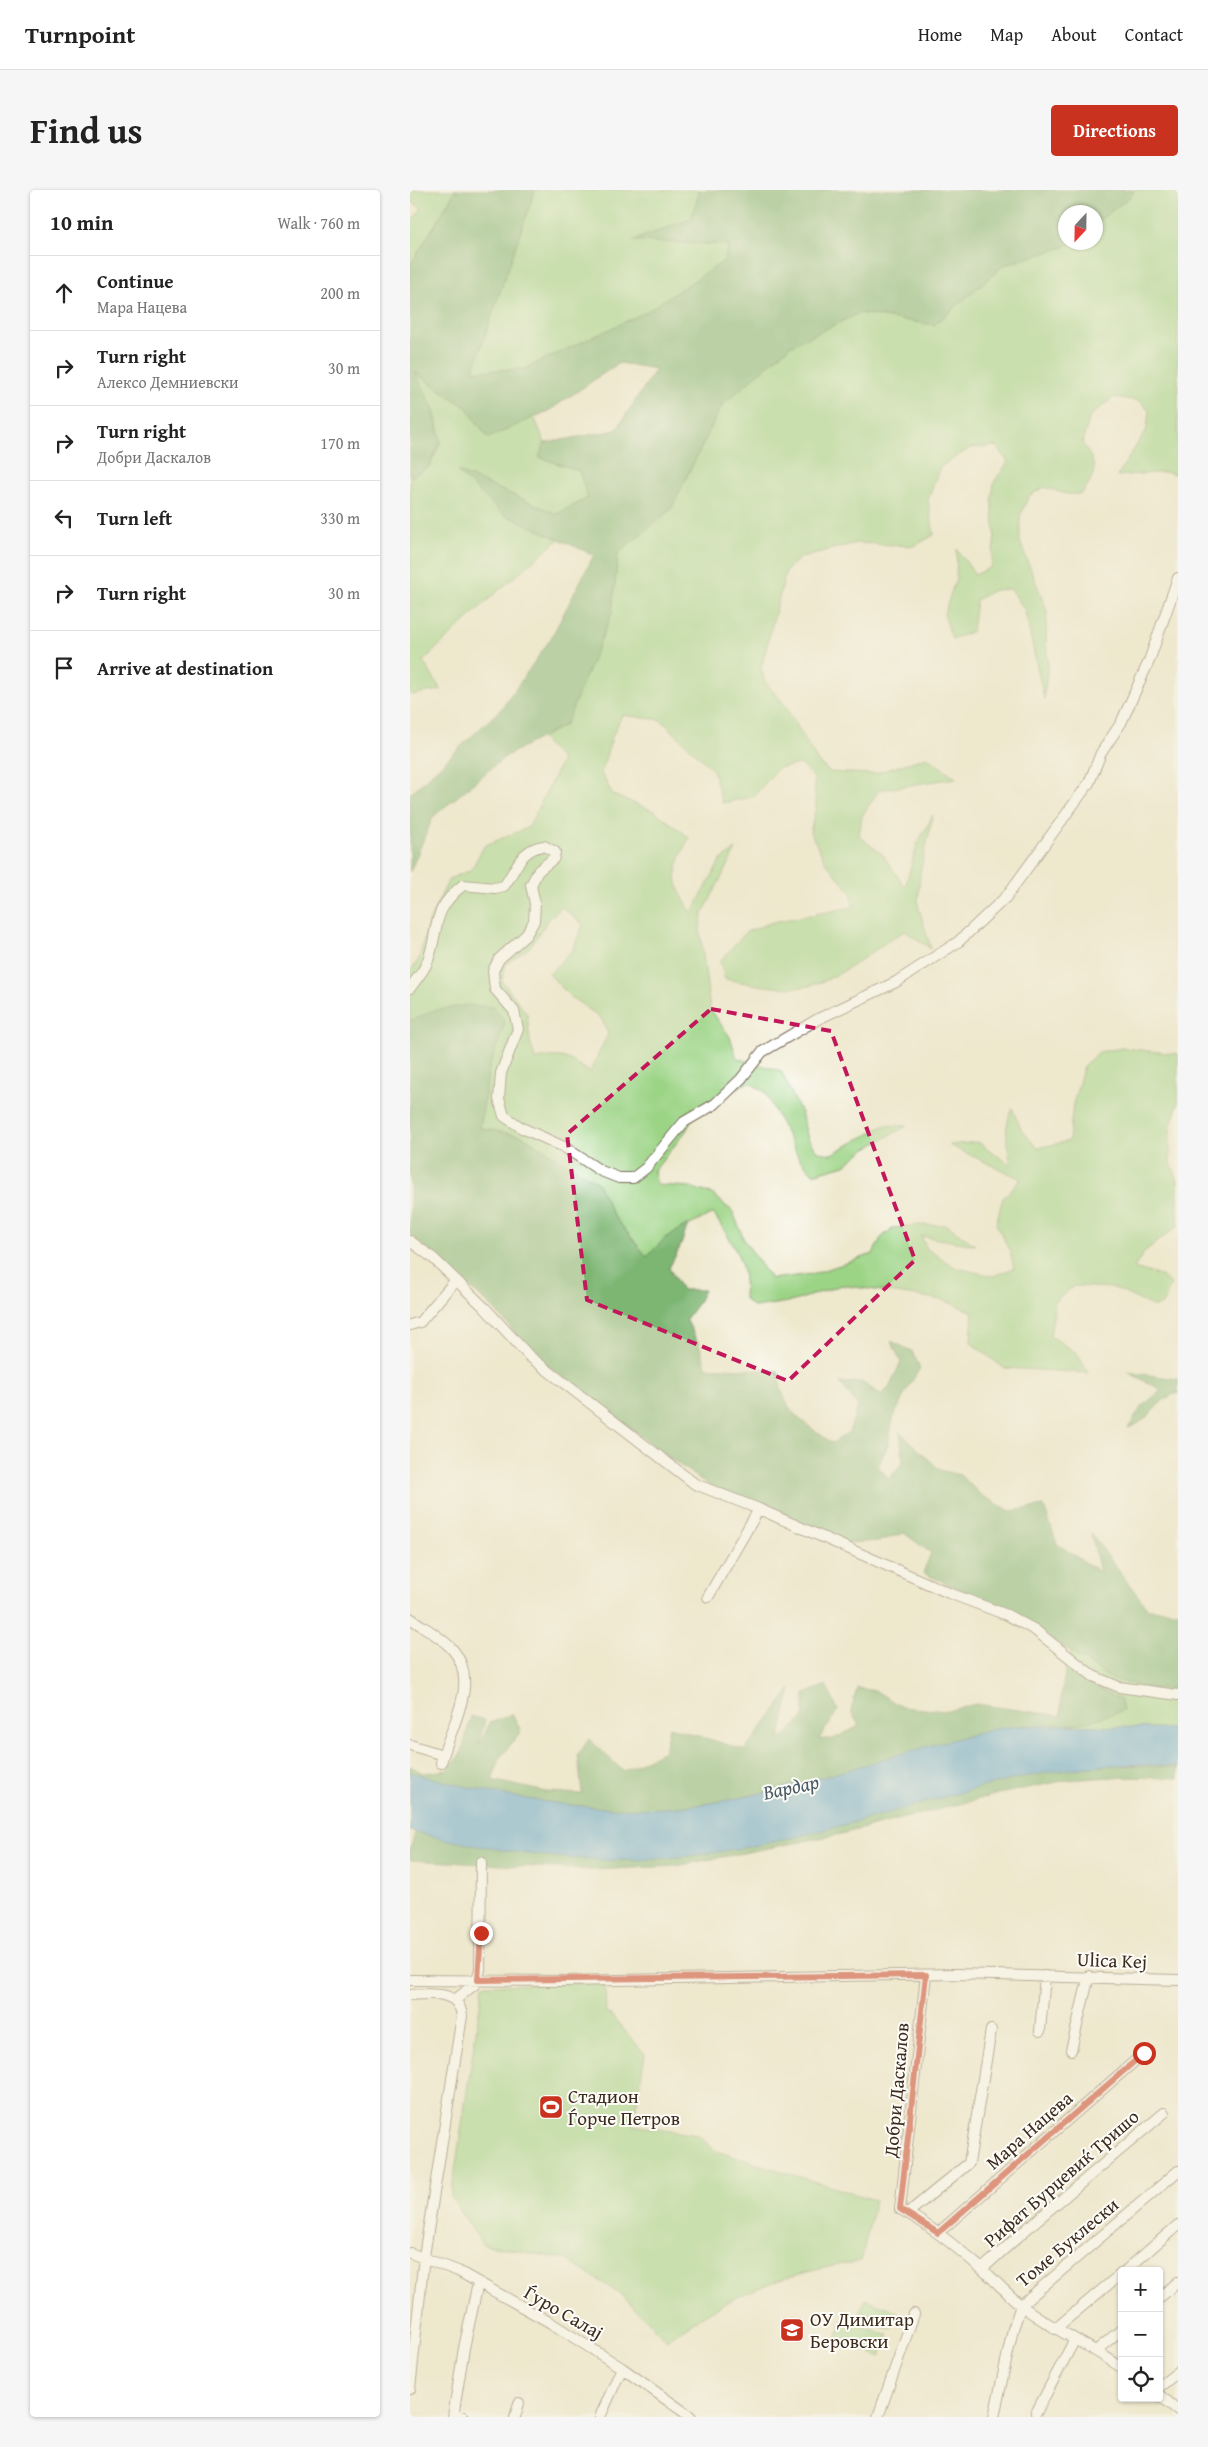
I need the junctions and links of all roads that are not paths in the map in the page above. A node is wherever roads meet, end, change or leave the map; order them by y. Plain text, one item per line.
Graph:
1 (1178, 578) edge
2 (410, 988) edge
3 (410, 1241) edge
4 (455, 1281) junction
5 (410, 1325) edge
6 (759, 1509) junction
7 (708, 1598) dead end
8 (410, 1618) edge
9 (1178, 1695) edge
10 (410, 1745) edge
11 (481, 1862) dead end
12 (926, 1975) junction
13 (1045, 1976) junction
14 (1089, 1976) junction
15 (410, 1980) edge
16 (478, 1980) junction
17 (1178, 1980) edge
18 (410, 1994) edge
19 (455, 2000) junction
20 (991, 2030) dead end
21 (1040, 2031) dead end
22 (1070, 2050) dead end
23 (1144, 2053) dead end
24 (1164, 2113) dead end
25 (1178, 2171) edge
26 (904, 2211) junction
27 (1178, 2226) edge
28 (938, 2233) junction
29 (410, 2252) edge
30 (424, 2256) junction
31 (1129, 2267) edge
32 (982, 2269) junction
33 (1118, 2276) edge
34 (1178, 2282) edge
35 (478, 2283) junction
36 (1163, 2295) edge
37 (1021, 2305) junction
38 (914, 2314) dead end
39 (1055, 2329) junction
40 (1118, 2332) edge
41 (1075, 2339) junction
42 (1097, 2350) junction
43 (1118, 2365) edge
44 (622, 2368) junction
45 (1178, 2372) edge
46 (1163, 2384) edge
47 (410, 2389) edge
48 (1163, 2398) edge
49 (519, 2403) dead end
50 (1178, 2410) edge
51 (1036, 2413) dead end
52 (457, 2416) edge
53 (515, 2417) edge
54 (600, 2417) edge
55 (691, 2417) edge
56 (878, 2417) edge
57 (994, 2417) edge

1 - 2 street
3 - 4 street
4 - 5 street
4 - 6 street
6 - 7 street
6 - 9 street
8 - 10 street
11 - 16 street
12 - 13 street, Ulica Kej
12 - 16 street, Ulica Kej
12 - 26 street, Добри Даскалов
13 - 14 street, Ulica Kej
13 - 21 street
14 - 17 street, Ulica Kej
14 - 22 street
15 - 16 street, Ulica Kej
16 - 19 street
18 - 19 street
19 - 30 street
20 - 26 street
23 - 28 street, Мара Нацева
24 - 32 street, Рифат Бурџевиќ Тришо
25 - 37 street, Томе Буклески
26 - 28 street
27 - 31 street
28 - 32 street
29 - 30 street, Ѓуро Салај
30 - 35 street, Ѓуро Салај
30 - 47 street
32 - 37 street
33 - 39 street
34 - 36 street
35 - 44 street, Ѓуро Салај
35 - 52 street
37 - 39 street
37 - 57 street, Томе Буклески
38 - 56 street
39 - 41 street
40 - 42 street
41 - 42 street
41 - 51 street
42 - 43 street
44 - 54 street
44 - 55 street, Ѓуро Салај
45 - 46 street
48 - 50 street
49 - 53 street

